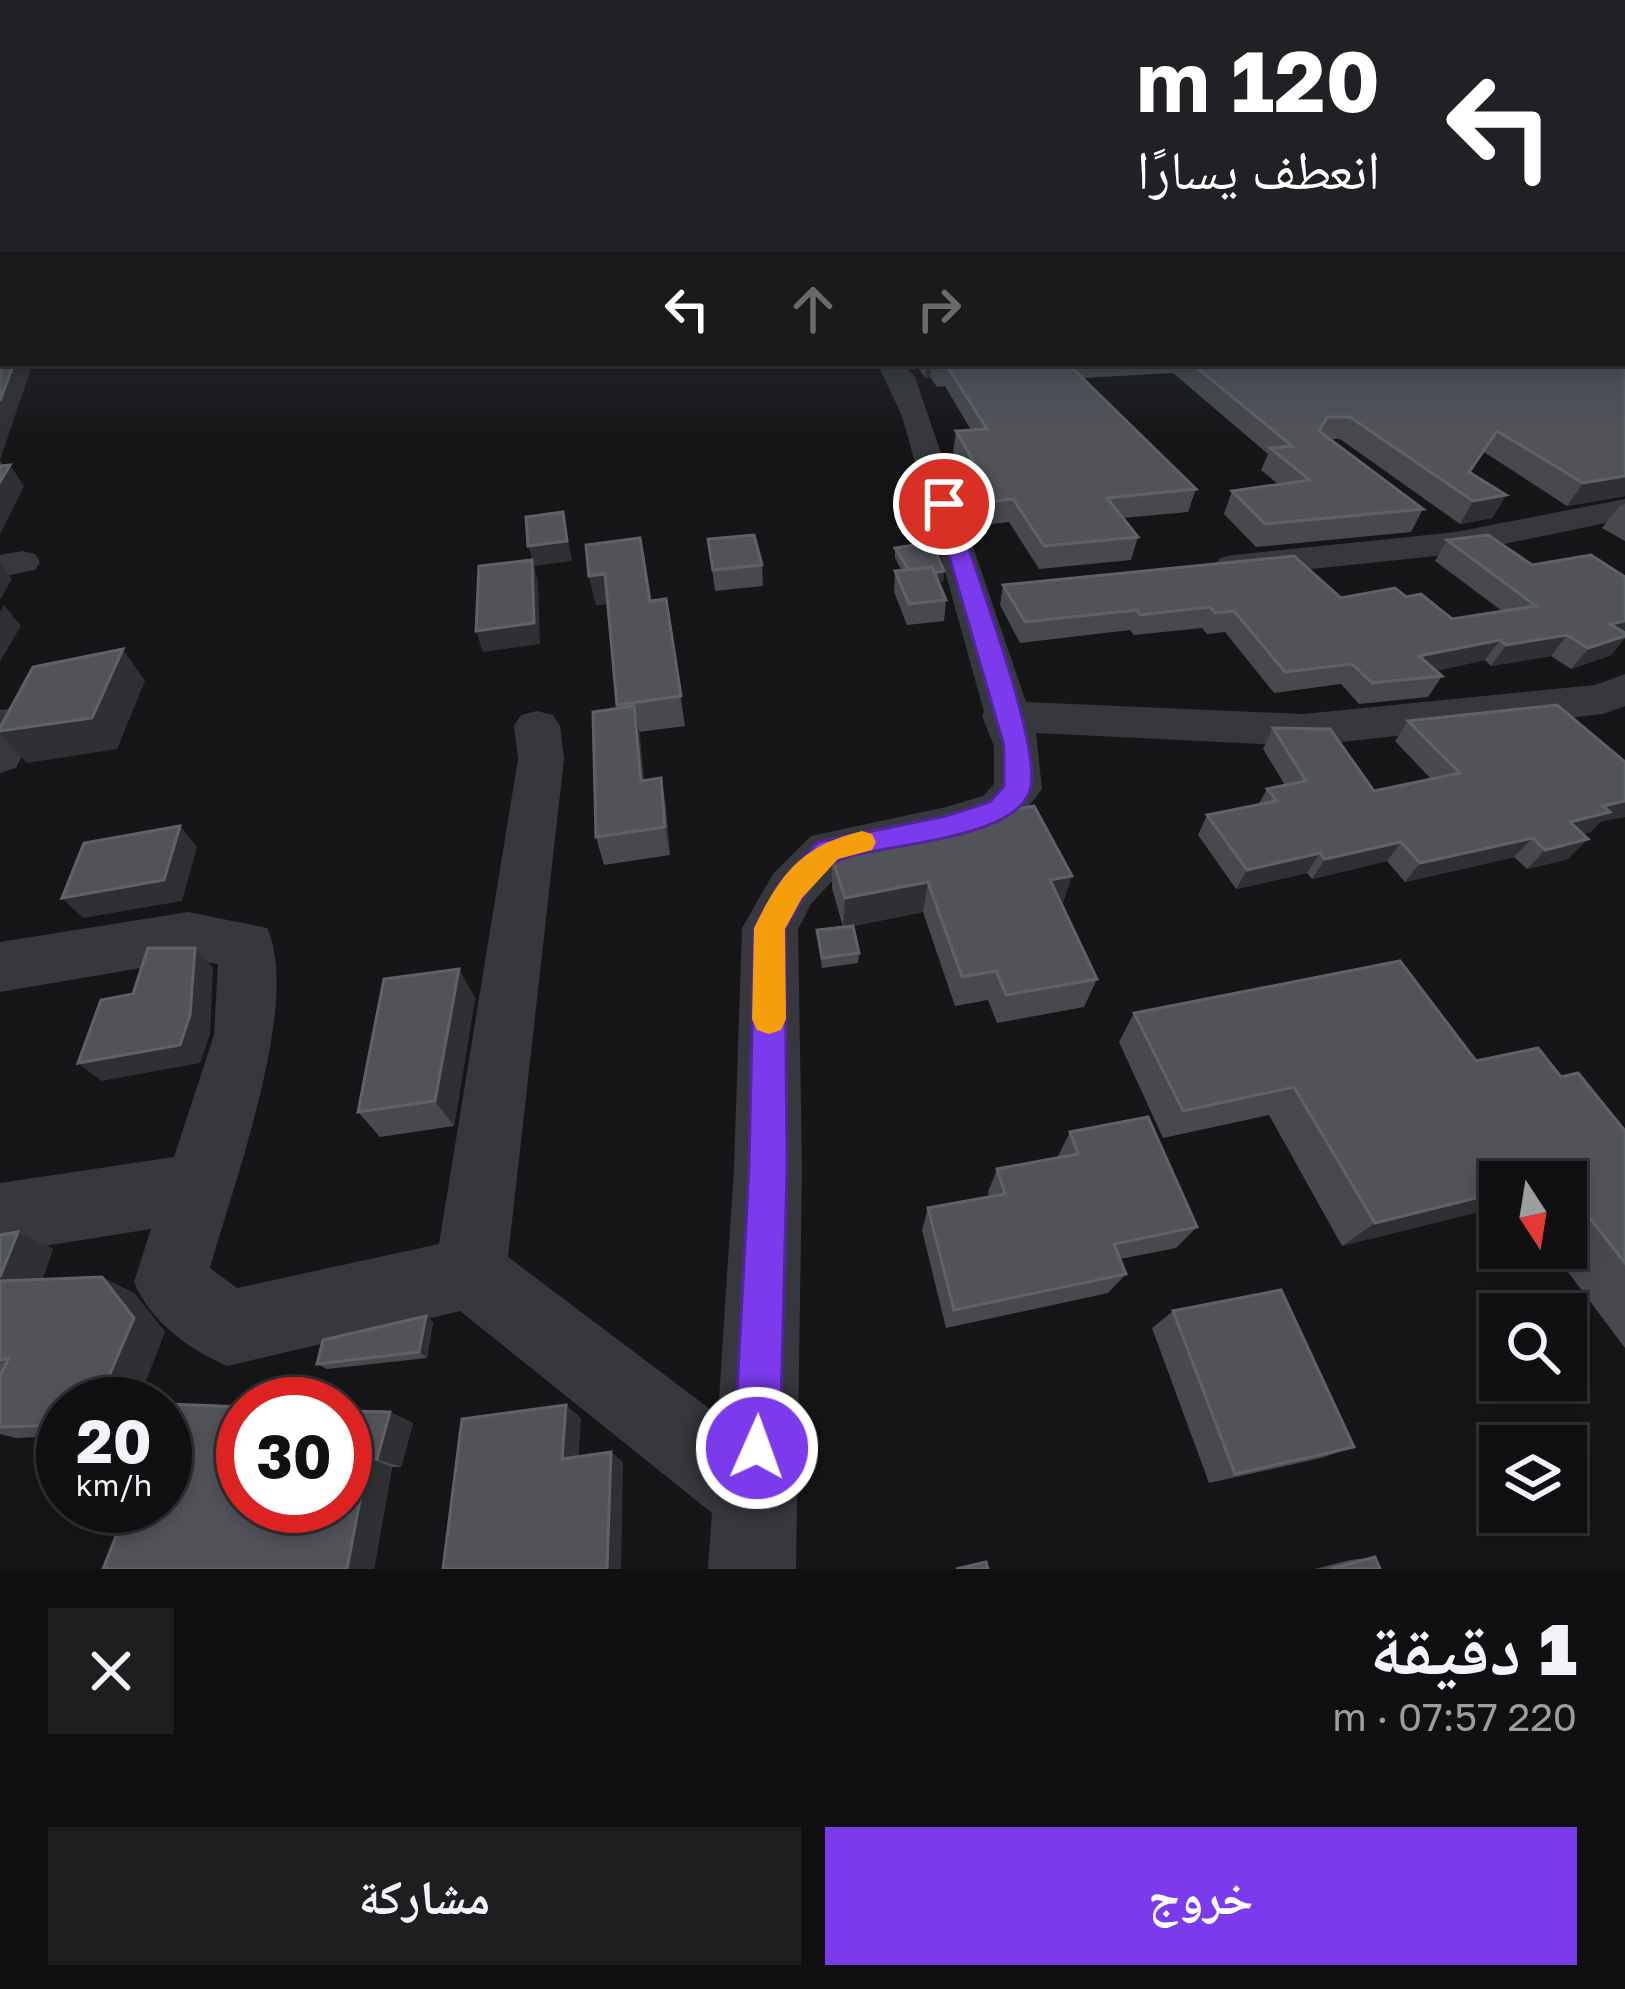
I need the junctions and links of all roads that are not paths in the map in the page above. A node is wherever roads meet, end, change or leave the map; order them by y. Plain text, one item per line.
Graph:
1 (893, 366) edge
2 (1625, 508) edge
3 (1424, 519) edge
4 (1456, 543) junction
5 (1199, 569) edge
6 (1625, 688) edge
7 (1004, 716) junction
8 (0, 725) edge
9 (537, 726) dead end
10 (0, 756) edge
11 (0, 967) edge
12 (198, 1188) junction
13 (0, 1218) edge
14 (470, 1273) junction
15 (755, 1494) junction
16 (752, 1569) edge

1 - 7 street
2 - 4 street
3 - 4 street
4 - 5 street
6 - 7 street
7 - 15 street
8 - 10 street
9 - 14 street
11 - 12 street
12 - 13 street
12 - 14 street
14 - 15 street
15 - 16 street

